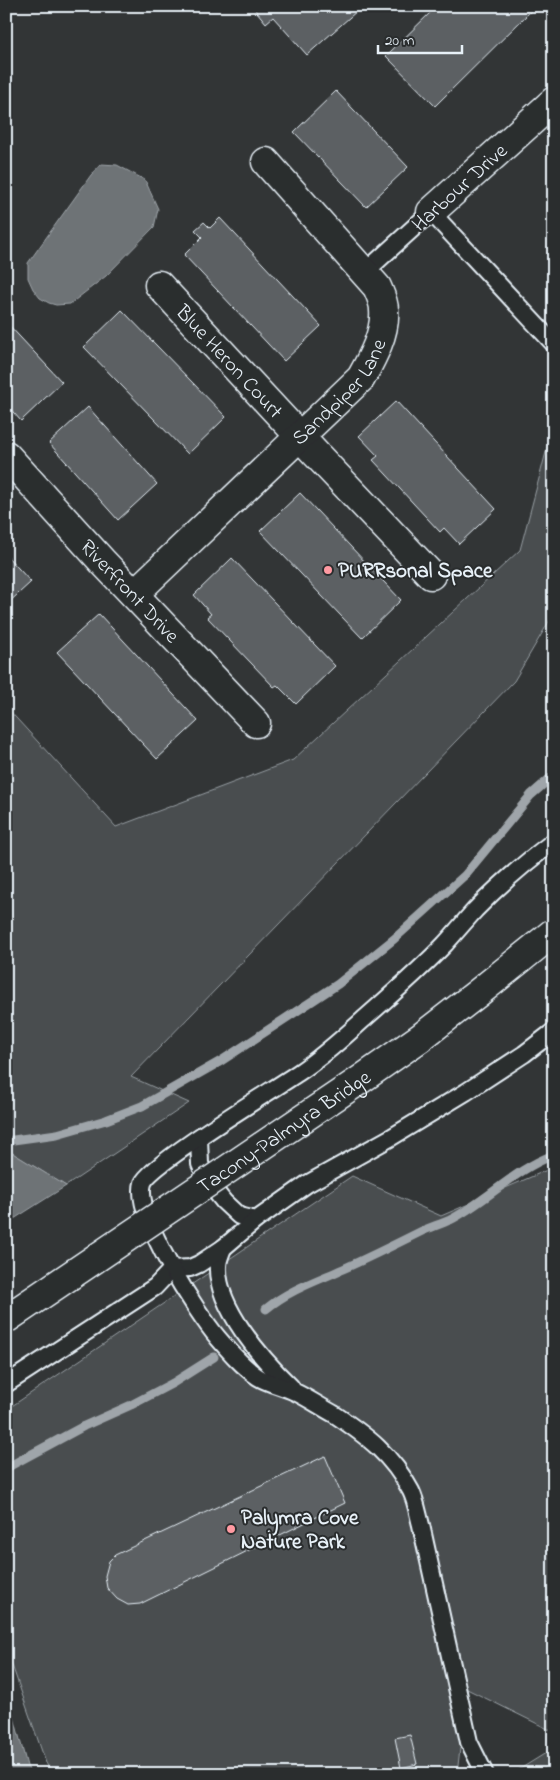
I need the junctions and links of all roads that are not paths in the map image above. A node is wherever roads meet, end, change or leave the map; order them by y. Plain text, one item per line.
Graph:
1 (554, 101) edge
2 (266, 162) dead end
3 (431, 212) junction
4 (365, 272) junction
5 (159, 285) dead end
6 (554, 344) edge
7 (300, 436) junction
8 (6, 455) edge
9 (431, 575) dead end
10 (134, 594) junction
11 (256, 723) dead end
12 (554, 841) edge
13 (554, 932) edge
14 (554, 1031) edge
15 (199, 1138) junction
16 (256, 1220) junction
17 (223, 1248) junction
18 (172, 1269) junction
19 (6, 1319) edge
20 (6, 1384) edge
21 (296, 1392) junction
22 (485, 1774) edge

1 - 3 main road, Harbour Drive
2 - 4 main road, Sandpiper Lane
3 - 4 lane, Harbour Drive
3 - 6 lane
4 - 7 main road, Sandpiper Lane
5 - 7 main road, Blue Heron Court
7 - 9 main road, Blue Heron Court
7 - 10 main road, Sandpiper Lane
8 - 10 main road, Riverfront Drive
10 - 11 main road, Riverfront Drive
12 - 15 lane
13 - 19 main road, Tacony–Palmyra Bridge, bridge
14 - 16 lane
15 - 16 lane
15 - 18 lane
16 - 17 lane
17 - 18 lane
17 - 21 lane
18 - 20 lane
18 - 21 lane
21 - 22 lane

